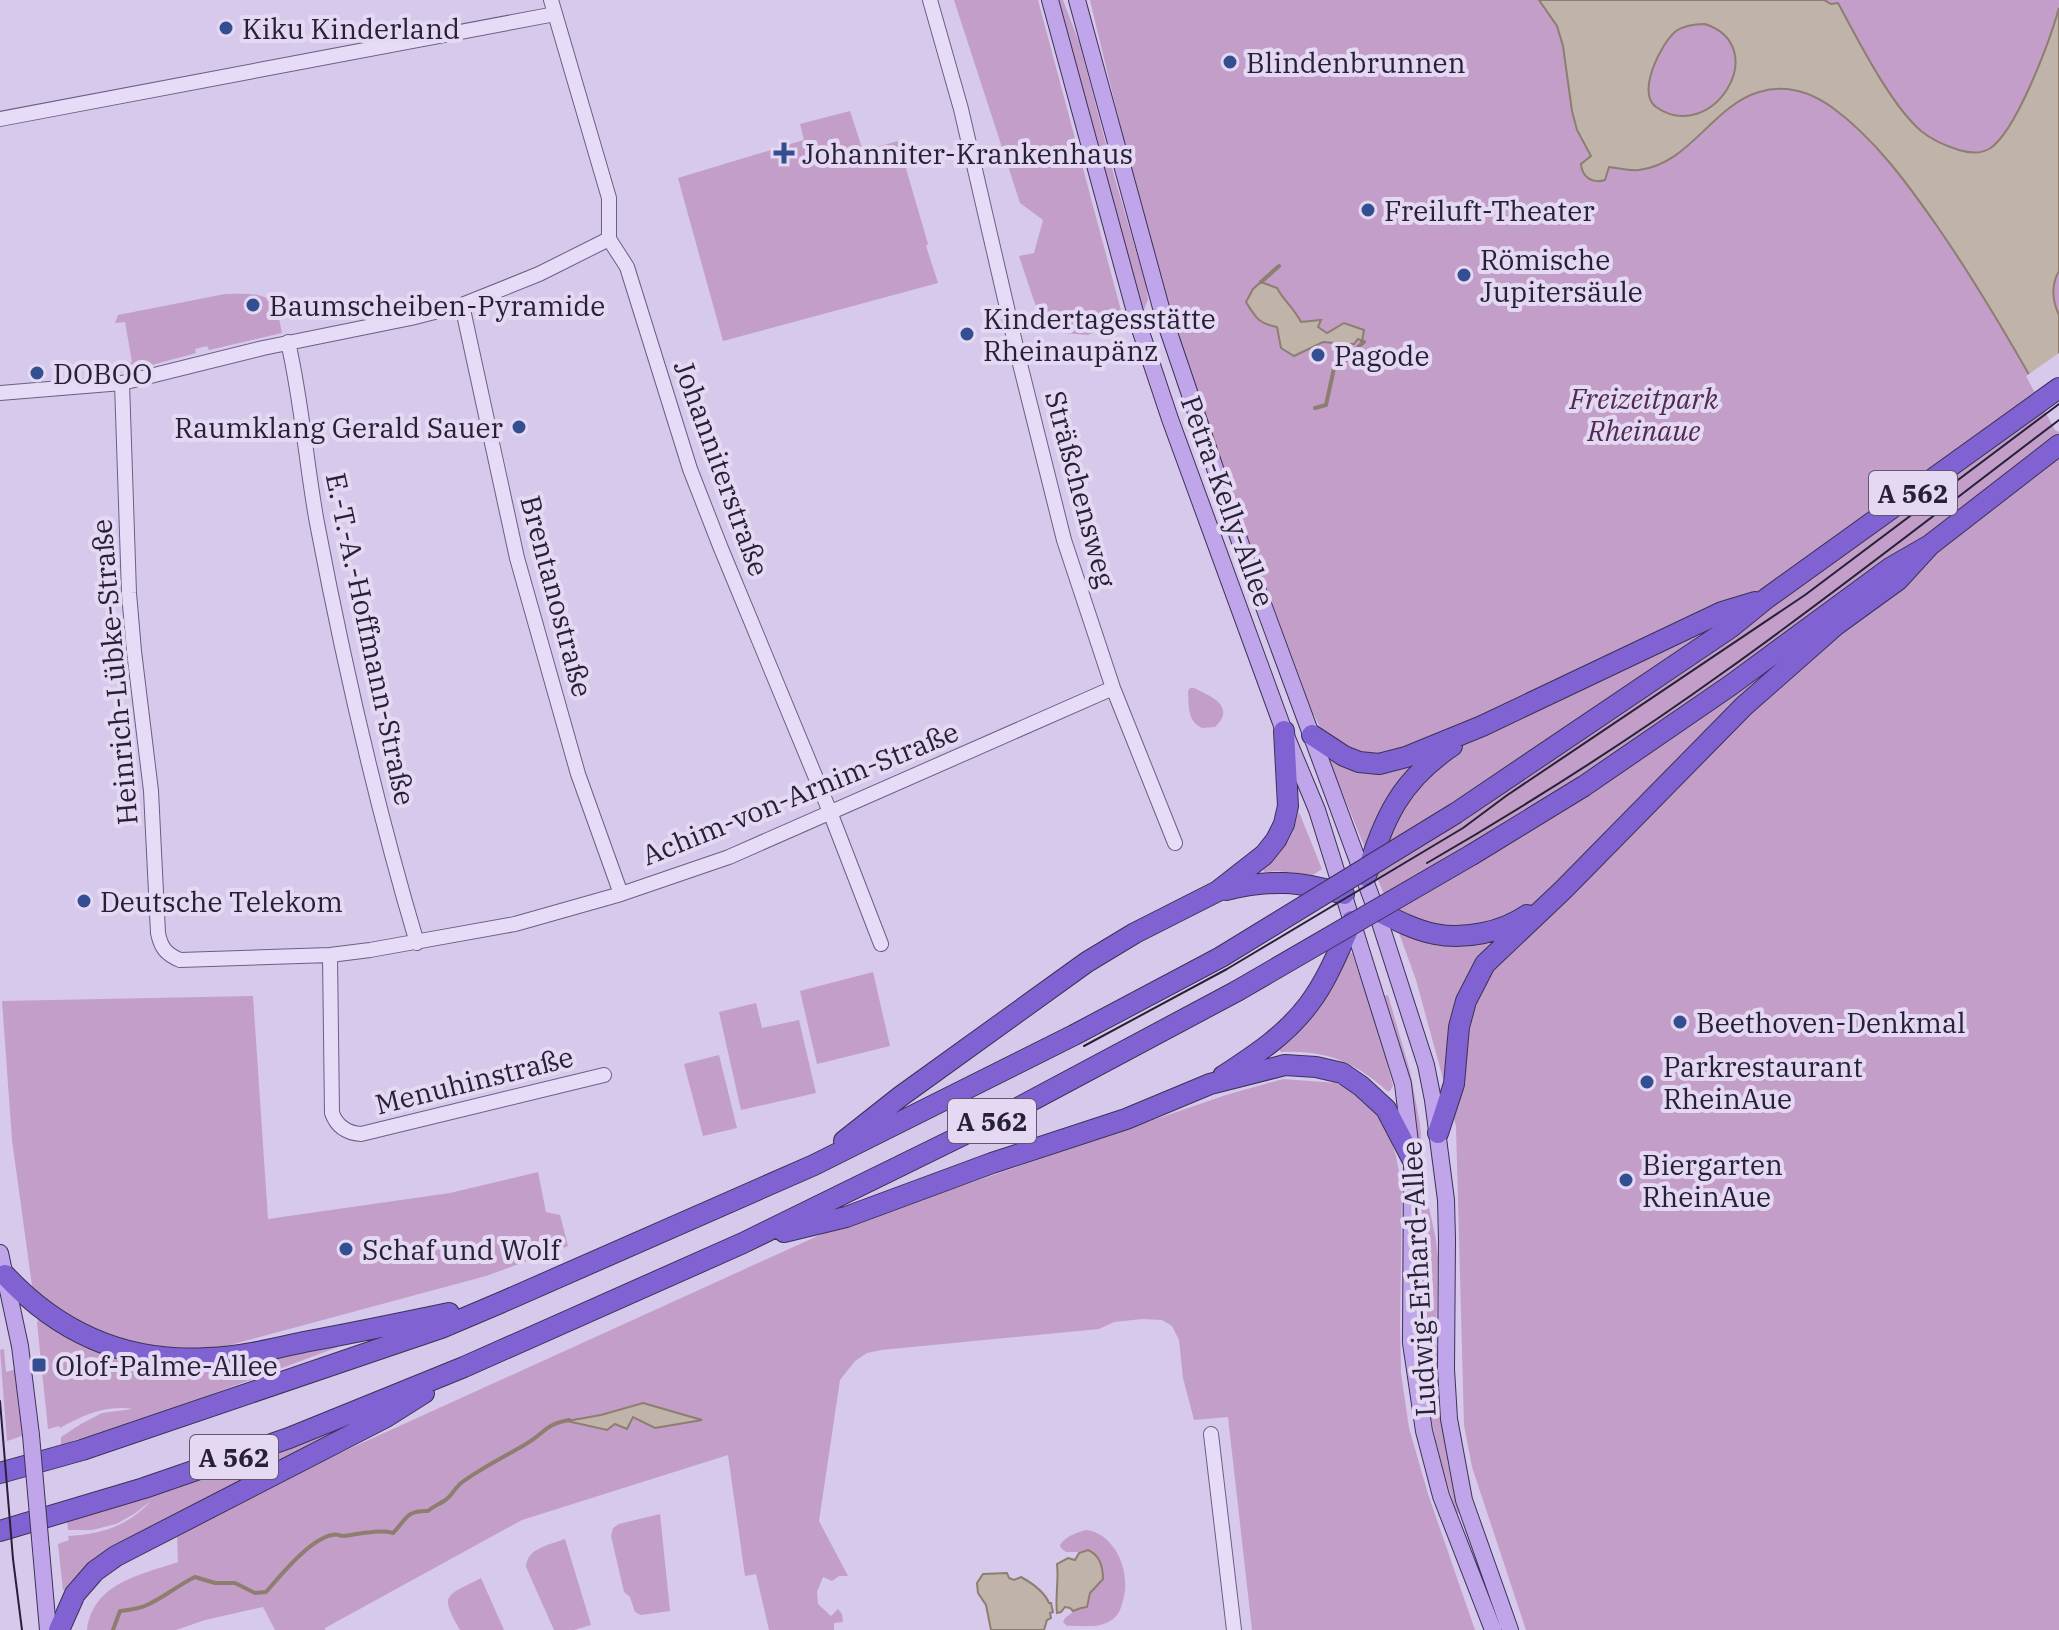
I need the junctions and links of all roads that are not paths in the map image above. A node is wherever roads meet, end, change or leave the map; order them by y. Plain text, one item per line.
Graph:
1 (930, 0) edge
2 (1050, 0) edge
3 (1077, 0) edge
4 (553, 7) edge
5 (0, 119) edge
6 (609, 239) junction
7 (462, 305) junction
8 (288, 342) junction
9 (122, 383) junction
10 (2059, 388) edge
11 (0, 393) edge
12 (2059, 445) edge
13 (1930, 545) junction
14 (1767, 598) junction
15 (1113, 688) junction
16 (1482, 726) junction
17 (1284, 731) junction
18 (1312, 735) junction
19 (830, 812) junction
20 (1175, 843) dead end
21 (1365, 879) junction
22 (1563, 890) junction
23 (1218, 891) junction
24 (621, 894) junction
25 (1357, 906) junction
26 (417, 943) junction
27 (881, 944) dead end
28 (167, 955) joint
29 (330, 955) junction
30 (604, 1075) dead end
31 (1210, 1084) junction
32 (1438, 1133) junction
33 (1412, 1159) junction
34 (814, 1165) junction
35 (743, 1243) junction
36 (0, 1253) edge
37 (5, 1275) junction
38 (500, 1303) junction
39 (464, 1367) junction
40 (1211, 1434) dead end
41 (0, 1473) edge
42 (0, 1531) edge
43 (48, 1630) edge
44 (59, 1630) edge
45 (1234, 1630) edge
46 (1493, 1630) edge
47 (1510, 1630) edge

1 - 15 street, Sträßchensweg
2 - 17 main road, Petra-Kelly-Allee
3 - 18 main road, Petra-Kelly-Allee
4 - 5 street
4 - 6 street
6 - 7 street
6 - 19 street, Johanniterstraße
7 - 8 street
7 - 24 street, Brentanostraße
8 - 9 street
8 - 26 street, E.-T.-A.-Hoffmann-Straße
9 - 11 street
9 - 28 street, Heinrich-Lübke-Straße
10 - 14 highway, A 562
12 - 13 highway, A 562
13 - 22 highway
13 - 35 highway, A 562, bridge
14 - 16 highway
14 - 34 highway, A 562, bridge
15 - 19 street, Achim-von-Arnim-Straße
15 - 20 street, Sträßchensweg
16 - 18 highway
16 - 21 highway
17 - 23 highway
17 - 25 main road, Petra-Kelly-Allee
18 - 21 main road, Petra-Kelly-Allee
19 - 24 street, Achim-von-Arnim-Straße
19 - 27 street, Johanniterstraße
21 - 25 main road, Ludwig-Erhard-Allee
22 - 25 highway
22 - 32 highway
23 - 25 highway
23 - 34 highway
24 - 26 street, Achim-von-Arnim-Straße
25 - 31 highway
25 - 32 main road, Ludwig-Erhard-Allee
25 - 33 main road, Ludwig-Erhard-Allee
26 - 29 street, Achim-von-Arnim-Straße
28 - 29 street, Achim-von-Arnim-Straße
29 - 30 street, Menuhinstraße
31 - 33 highway
31 - 35 highway
32 - 47 main road, Ludwig-Erhard-Allee
33 - 46 main road, Ludwig-Erhard-Allee
34 - 38 highway, A 562
35 - 39 highway, A 562
36 - 37 main road
37 - 38 highway
37 - 43 main road, bridge
38 - 41 highway, A 562
39 - 42 highway, A 562
39 - 44 highway
40 - 45 street

